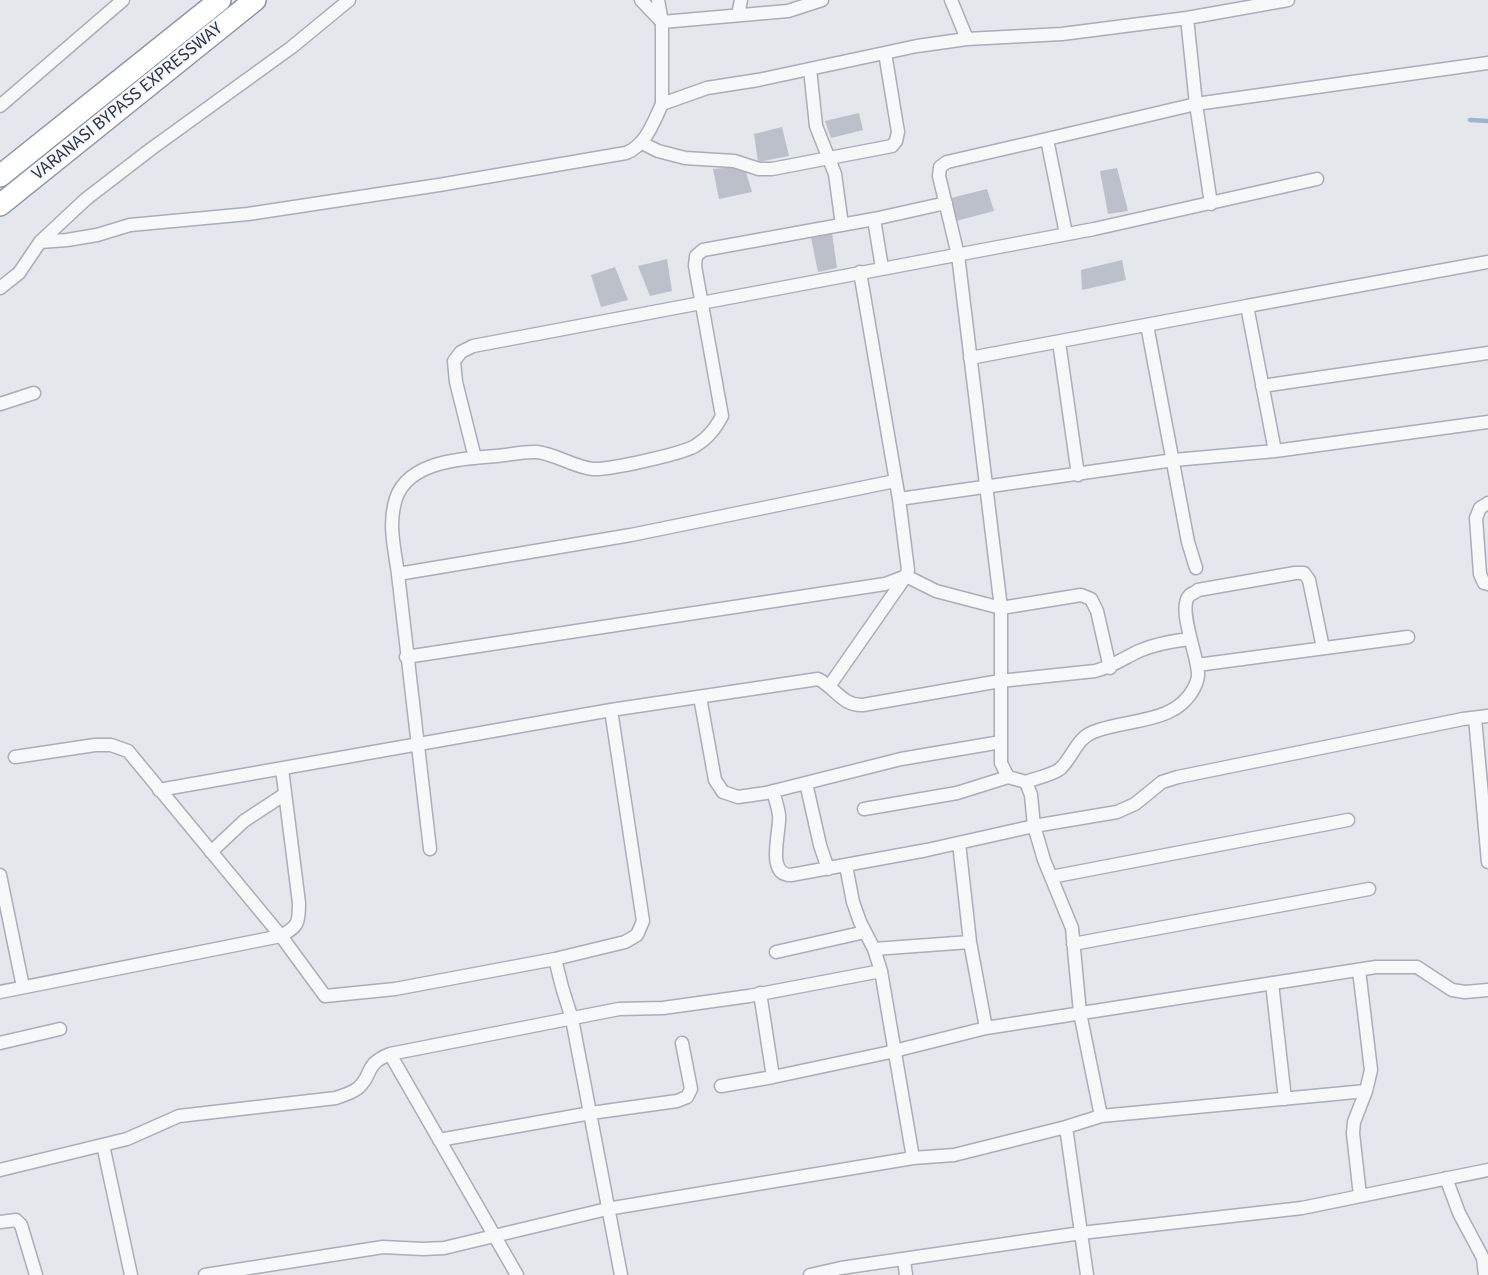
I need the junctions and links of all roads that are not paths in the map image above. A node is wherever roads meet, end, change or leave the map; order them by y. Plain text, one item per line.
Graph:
1 (123, 0) edge
2 (220, 0) edge
3 (255, 0) edge
4 (349, 0) edge
5 (641, 0) edge
6 (658, 0) edge
7 (741, 0) edge
8 (822, 0) edge
9 (951, 0) edge
10 (1288, 0) edge
11 (738, 15) junction
12 (1186, 18) junction
13 (662, 22) junction
14 (967, 39) junction
15 (885, 52) junction
16 (1488, 63) edge
17 (810, 69) junction
18 (662, 104) junction
19 (1196, 104) junction
20 (0, 106) edge
21 (1047, 139) junction
22 (642, 143) junction
23 (829, 159) junction
24 (21, 160) junction
25 (0, 176) edge
26 (35, 176) junction
27 (1317, 179) dead end
28 (946, 203) junction
29 (1212, 204) junction
30 (0, 205) edge
31 (874, 219) junction
32 (842, 225) junction
33 (1066, 234) junction
34 (40, 242) junction
35 (958, 255) junction
36 (1488, 262) edge
37 (882, 268) junction
38 (860, 272) junction
39 (0, 288) edge
40 (703, 304) junction
41 (1247, 306) junction
42 (1147, 325) junction
43 (1059, 342) junction
44 (1488, 353) edge
45 (970, 358) junction
46 (1262, 386) junction
47 (34, 393) dead end
48 (0, 404) edge
49 (1488, 422) edge
50 (1275, 451) junction
51 (475, 458) junction
52 (1174, 460) junction
53 (1078, 475) junction
54 (895, 481) junction
55 (986, 488) junction
56 (899, 499) junction
57 (1488, 503) edge
58 (1196, 568) dead end
59 (398, 574) junction
60 (906, 576) junction
61 (1488, 584) edge
62 (1001, 608) junction
63 (1408, 637) dead end
64 (1190, 639) junction
65 (1323, 648) junction
66 (406, 657) junction
67 (1197, 666) junction
68 (1110, 668) junction
69 (1000, 681) junction
70 (830, 685) junction
71 (700, 697) junction
72 (611, 710) junction
73 (1488, 716) edge
74 (1475, 718) junction
75 (1001, 742) junction
76 (416, 744) junction
77 (15, 757) dead end
78 (282, 769) junction
79 (1008, 777) junction
80 (1026, 782) junction
81 (806, 783) junction
82 (159, 790) junction
83 (773, 791) junction
84 (285, 794) junction
85 (864, 809) dead end
86 (1348, 820) dead end
87 (1034, 826) junction
88 (958, 843) junction
89 (430, 849) dead end
90 (211, 852) junction
91 (1488, 862) edge
92 (846, 866) junction
93 (828, 869) junction
94 (0, 875) edge
95 (1051, 877) junction
96 (1369, 889) dead end
97 (865, 932) junction
98 (280, 936) junction
99 (970, 942) junction
100 (1072, 944) junction
101 (874, 949) junction
102 (776, 952) dead end
103 (555, 959) junction
104 (1359, 970) junction
105 (881, 971) junction
106 (1272, 983) junction
107 (23, 987) junction
108 (1488, 990) edge
109 (0, 992) edge
110 (760, 993) junction
111 (1080, 1013) junction
112 (572, 1019) junction
113 (986, 1028) junction
114 (60, 1029) dead end
115 (0, 1043) edge
116 (682, 1043) dead end
117 (894, 1050) junction
118 (390, 1054) junction
119 (773, 1077) junction
120 (721, 1086) dead end
121 (1366, 1091) junction
122 (1285, 1099) junction
123 (591, 1113) junction
124 (1101, 1116) junction
125 (1066, 1127) junction
126 (439, 1140) junction
127 (103, 1145) junction
128 (913, 1158) junction
129 (0, 1170) edge
130 (1488, 1170) edge
131 (1446, 1178) junction
132 (1360, 1196) junction
133 (607, 1209) junction
134 (0, 1222) edge
135 (1081, 1233) junction
136 (494, 1235) junction
137 (1484, 1251) edge
138 (904, 1260) junction
139 (36, 1275) edge
140 (130, 1275) edge
141 (205, 1275) edge
142 (517, 1275) edge
143 (621, 1275) edge
144 (810, 1275) edge
145 (906, 1275) edge
146 (1087, 1275) edge
147 (1485, 1275) edge

1 - 20 street
2 - 24 highway, VARANASI BYPASS EXPRESSWAY
3 - 26 highway, VARANASI BYPASS EXPRESSWAY
4 - 34 street
5 - 13 street
6 - 13 street
7 - 11 street
8 - 11 street
9 - 14 street
10 - 12 street
11 - 13 street
12 - 14 street
12 - 19 street
13 - 18 street
14 - 15 street
15 - 17 street
15 - 23 street
16 - 19 street
17 - 18 street
17 - 23 street
18 - 22 street
19 - 21 street
19 - 29 street
21 - 28 street
21 - 33 street
22 - 23 street
22 - 34 street
23 - 32 street
24 - 25 highway, VARANASI BYPASS EXPRESSWAY
24 - 26 highway
26 - 30 highway, VARANASI BYPASS EXPRESSWAY
27 - 29 street
28 - 31 street
28 - 35 street
29 - 33 street
31 - 32 street
31 - 37 street
32 - 40 street
33 - 35 street
34 - 39 street
35 - 37 street
35 - 45 street
36 - 41 street
37 - 38 street
38 - 40 street
38 - 54 street
40 - 51 street
40 - 51 street
41 - 42 street
41 - 46 street
42 - 43 street
42 - 52 street
43 - 45 street
43 - 53 street
44 - 46 street
45 - 55 street
46 - 50 street
47 - 48 street
49 - 50 street
50 - 52 street
51 - 59 street
52 - 53 street
52 - 58 street
53 - 55 street
54 - 56 street
54 - 59 street
55 - 56 street
55 - 62 street
56 - 60 street
57 - 61 street
59 - 66 street
60 - 62 street
60 - 66 street
60 - 70 street
62 - 68 street
62 - 69 street
63 - 65 street
64 - 65 street
64 - 67 street
64 - 68 street
65 - 67 street
66 - 76 street
67 - 80 street
68 - 69 street
69 - 70 street
69 - 75 street
70 - 71 street
71 - 72 street
71 - 83 street
72 - 76 street
72 - 103 street
73 - 74 street
74 - 87 street
74 - 91 street
75 - 79 street
75 - 81 street
76 - 78 street
76 - 89 street
77 - 82 street
78 - 82 street
78 - 84 street
79 - 80 street
79 - 85 street
80 - 87 street
81 - 83 street
81 - 93 street
82 - 90 street
83 - 93 street
84 - 90 street
84 - 98 street
86 - 95 street
87 - 88 street
87 - 95 street
88 - 92 street
88 - 99 street
90 - 98 street
92 - 93 street
92 - 97 street
94 - 107 street
95 - 100 street
96 - 100 street
97 - 101 street
97 - 102 street
98 - 103 street
98 - 107 street
99 - 101 street
99 - 113 street
100 - 111 street
101 - 105 street
103 - 112 street
104 - 106 street
104 - 108 street
104 - 121 street
105 - 110 street
105 - 117 street
106 - 111 street
106 - 122 street
107 - 109 street
110 - 112 street
110 - 119 street
111 - 113 street
111 - 124 street
112 - 118 street
112 - 123 street
113 - 117 street
114 - 115 street
116 - 123 street
117 - 119 street
117 - 128 street
118 - 126 street
118 - 127 street
119 - 120 street
121 - 122 street
121 - 132 street
122 - 124 street
123 - 126 street
123 - 133 street
124 - 125 street
125 - 128 street
125 - 135 street
126 - 136 street
127 - 129 street
127 - 140 street
128 - 133 street
130 - 131 street
131 - 132 street
131 - 137 street
132 - 135 street
133 - 136 street
133 - 143 street
134 - 139 street
135 - 138 street
135 - 146 street
136 - 141 street
136 - 142 street
137 - 147 street
138 - 144 street
138 - 145 street

